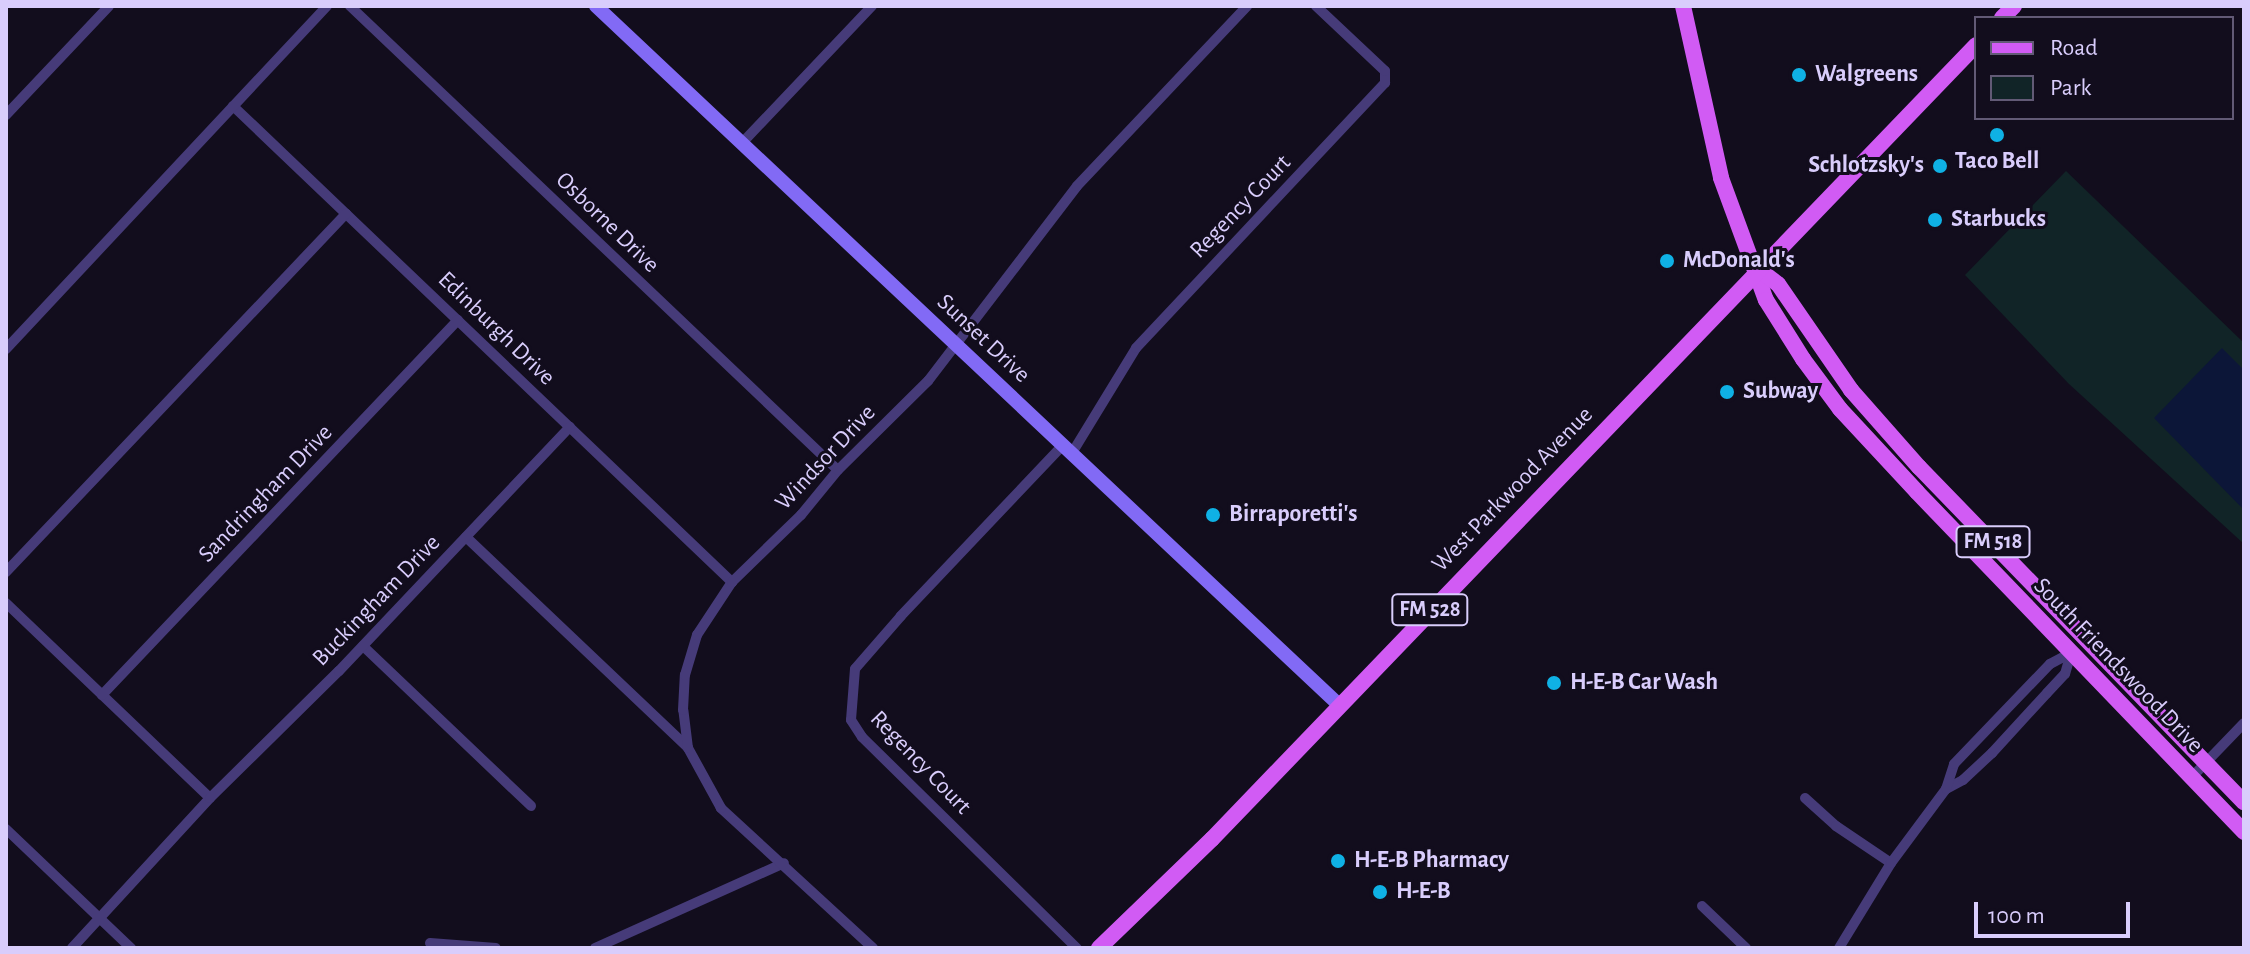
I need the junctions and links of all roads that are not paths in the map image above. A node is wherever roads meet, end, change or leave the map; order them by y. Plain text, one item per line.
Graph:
1 (109, 6) edge
2 (327, 6) edge
3 (350, 6) edge
4 (596, 6) edge
5 (872, 6) edge
6 (1316, 6) edge
7 (1683, 6) edge
8 (1244, 10) edge
9 (1974, 47) edge
10 (233, 106) junction
11 (6, 115) edge
12 (742, 143) junction
13 (346, 214) junction
14 (1758, 269) junction
15 (458, 320) junction
16 (958, 346) junction
17 (6, 349) edge
18 (570, 427) junction
19 (1067, 449) junction
20 (838, 470) junction
21 (466, 537) junction
22 (6, 572) edge
23 (732, 582) junction
24 (6, 603) edge
25 (363, 646) junction
26 (2071, 653) junction
27 (102, 695) junction
28 (1339, 705) junction
29 (2244, 723) edge
30 (688, 748) junction
31 (2208, 761) junction
32 (2192, 777) junction
33 (1946, 789) junction
34 (210, 798) junction
35 (1805, 798) dead end
36 (2244, 802) edge
37 (531, 806) dead end
38 (6, 829) edge
39 (2244, 832) edge
40 (784, 863) junction
41 (1891, 863) junction
42 (1702, 906) dead end
43 (101, 920) junction
44 (430, 943) dead end
45 (72, 948) edge
46 (131, 948) edge
47 (496, 948) edge
48 (595, 948) edge
49 (873, 948) edge
50 (1077, 948) edge
51 (1099, 948) edge
52 (1746, 948) edge
53 (1839, 948) edge

1 - 11 street
2 - 10 street
3 - 20 street, Osborne Drive
4 - 12 street, Sunset Drive
5 - 12 street
6 - 19 street, Regency Court
7 - 14 main road, South Friendswood Drive / FM 518
8 - 16 street, Windsor Drive
9 - 14 main road, FM 528
10 - 13 street, Edinburgh Drive
10 - 17 street
12 - 16 street, Sunset Drive
13 - 15 street, Edinburgh Drive
13 - 22 street
14 - 26 main road, South Friendswood Drive / FM 518
14 - 28 main road, West Parkwood Avenue / FM 528
14 - 31 main road, South Friendswood Drive / FM 518
15 - 18 street, Edinburgh Drive
15 - 27 street, Sandringham Drive
16 - 19 street, Sunset Drive
16 - 20 street, Windsor Drive
18 - 21 street, Buckingham Drive
18 - 23 street, Edinburgh Drive
19 - 28 street, Sunset Drive
19 - 50 street, Regency Court
20 - 23 street, Windsor Drive
21 - 25 street, Buckingham Drive
21 - 30 street
23 - 30 street, Windsor Drive
24 - 27 street
25 - 34 street, Buckingham Drive
25 - 37 street
26 - 32 main road, South Friendswood Drive / FM 518
26 - 33 street
26 - 33 street
27 - 34 street
28 - 51 main road, West Parkwood Avenue / FM 528
29 - 31 street
30 - 40 street, Windsor Drive
31 - 32 street
31 - 36 main road, South Friendswood Drive / FM 518
32 - 39 main road, South Friendswood Drive / FM 518
33 - 41 street
34 - 43 street, Buckingham Drive
35 - 41 street
38 - 43 street
40 - 48 street
40 - 49 street, Windsor Drive
41 - 53 street
42 - 52 street
43 - 45 street, Buckingham Drive
43 - 46 street
44 - 47 street

